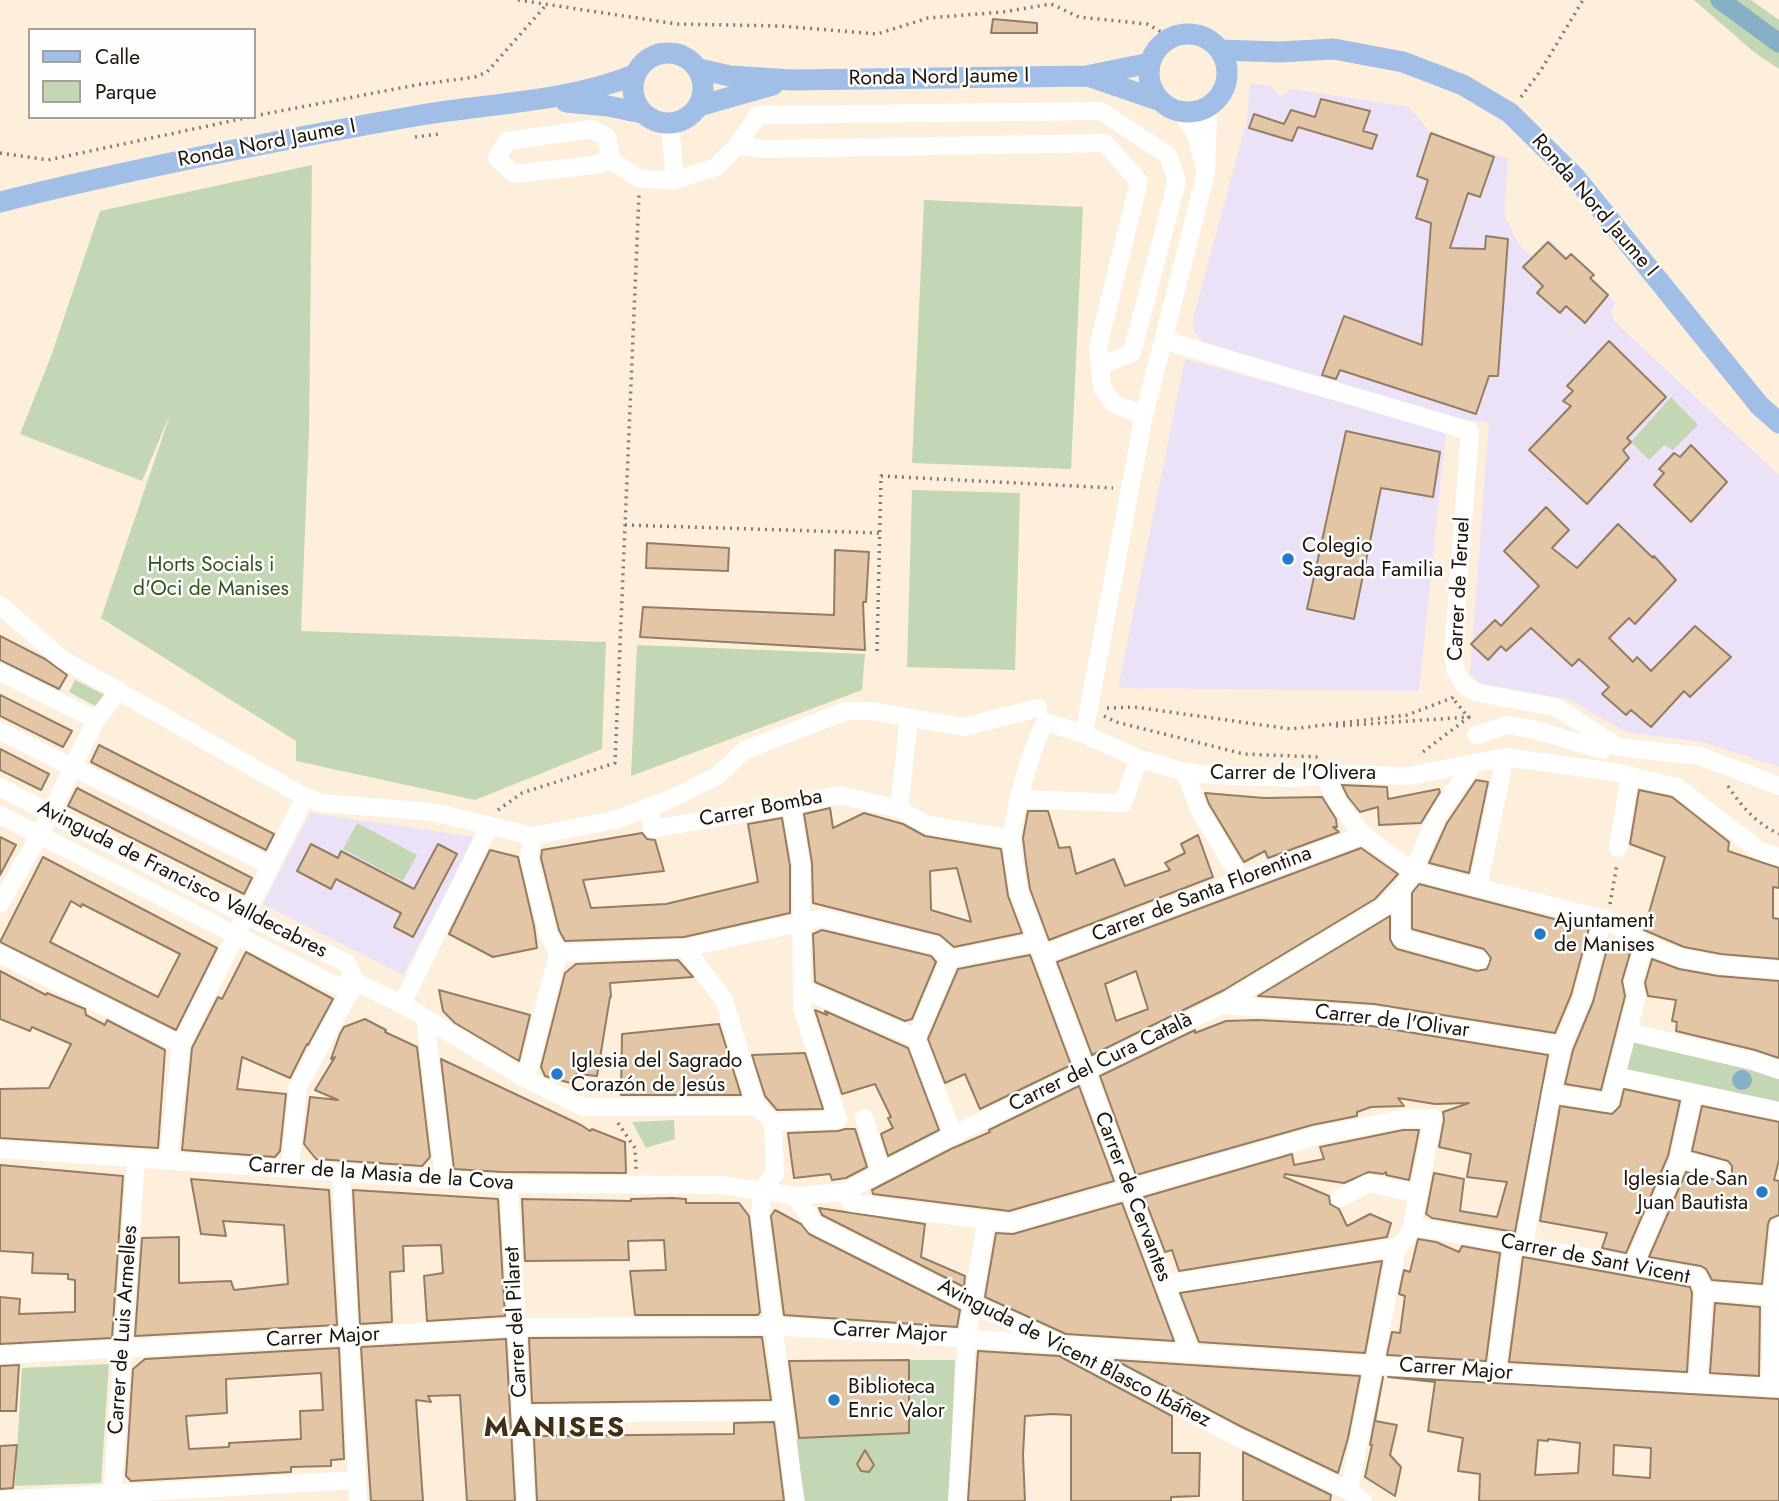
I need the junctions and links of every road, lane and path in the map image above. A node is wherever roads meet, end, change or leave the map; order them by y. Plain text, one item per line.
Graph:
1 (518, 0) edge
2 (1583, 0) edge
3 (547, 5) junction
4 (1167, 35) junction
5 (1218, 42) junction
6 (1280, 52) junction
7 (1148, 55) junction
8 (699, 69) junction
9 (1228, 73) junction
10 (634, 75) junction
11 (1086, 76) junction
12 (792, 80) junction
13 (536, 100) junction
14 (1161, 101) junction
15 (699, 106) junction
16 (1208, 107) junction
17 (1181, 111) junction
18 (642, 113) junction
19 (1510, 113) junction
20 (256, 116) edge
21 (243, 119) edge
22 (670, 124) junction
23 (737, 146) junction
24 (0, 153) edge
25 (611, 160) junction
26 (1206, 173) junction
27 (640, 179) junction
28 (675, 180) junction
29 (0, 202) edge
30 (1163, 340) junction
31 (1102, 365) junction
32 (1144, 415) junction
33 (1779, 423) edge
34 (1119, 481) dead end
35 (625, 524) junction
36 (880, 533) junction
37 (0, 605) edge
38 (877, 651) dead end
39 (0, 672) edge
40 (1456, 672) junction
41 (119, 690) junction
42 (1087, 709) junction
43 (1042, 715) junction
44 (909, 718) junction
45 (96, 720) junction
46 (1291, 729) junction
47 (0, 731) edge
48 (1084, 734) junction
49 (1476, 735) dead end
50 (1610, 748) junction
51 (1328, 757) dead end
52 (1424, 757) dead end
53 (1506, 757) junction
54 (1139, 759) junction
55 (1473, 765) junction
56 (74, 768) junction
57 (1185, 772) junction
58 (1622, 773) junction
59 (1324, 776) junction
60 (1779, 786) edge
61 (0, 787) edge
62 (305, 797) junction
63 (1019, 799) junction
64 (791, 805) junction
65 (650, 807) junction
66 (899, 809) junction
67 (50, 813) junction
68 (0, 815) edge
69 (489, 826) junction
70 (1363, 835) junction
71 (39, 836) junction
72 (532, 836) junction
73 (1012, 839) junction
74 (1618, 848) joint
75 (1779, 857) edge
76 (271, 866) junction
77 (1235, 869) dead end
78 (1413, 871) junction
79 (1471, 886) junction
80 (1401, 892) junction
81 (0, 904) edge
82 (246, 915) junction
83 (1605, 919) junction
84 (802, 921) junction
85 (236, 935) junction
86 (1644, 944) junction
87 (685, 948) junction
88 (1039, 948) junction
89 (558, 953) junction
90 (0, 954) edge
91 (950, 959) junction
92 (1480, 960) dead end
93 (1779, 970) edge
94 (355, 982) junction
95 (802, 989) junction
96 (402, 1004) junction
97 (1221, 1005) junction
98 (425, 1018) junction
99 (1628, 1032) junction
100 (916, 1038) junction
101 (181, 1045) junction
102 (1562, 1046) junction
103 (1084, 1070) junction
104 (1779, 1070) edge
105 (1616, 1076) junction
106 (526, 1079) junction
107 (1551, 1093) junction
108 (1693, 1093) junction
109 (607, 1106) junction
110 (755, 1106) junction
111 (1779, 1111) edge
112 (863, 1118) dead end
113 (773, 1122) junction
114 (953, 1135) junction
115 (0, 1149) edge
116 (136, 1159) junction
117 (1679, 1159) junction
118 (168, 1161) junction
119 (290, 1169) junction
120 (1721, 1170) dead end
121 (881, 1172) junction
122 (341, 1174) junction
123 (444, 1179) junction
124 (509, 1184) junction
125 (636, 1185) junction
126 (1129, 1188) junction
127 (762, 1191) junction
128 (844, 1192) junction
129 (1419, 1194) junction
130 (795, 1196) junction
131 (1340, 1198) dead end
132 (986, 1221) junction
133 (1412, 1226) junction
134 (1779, 1226) edge
135 (1518, 1244) junction
136 (1397, 1247) junction
137 (1634, 1264) junction
138 (1165, 1284) junction
139 (1704, 1291) junction
140 (1772, 1296) junction
141 (973, 1304) junction
142 (772, 1326) junction
143 (518, 1327) junction
144 (351, 1337) junction
145 (967, 1337) junction
146 (1063, 1345) junction
147 (122, 1349) junction
148 (1190, 1352) junction
149 (0, 1356) edge
150 (1374, 1364) junction
151 (1496, 1373) junction
152 (1698, 1383) junction
153 (1775, 1388) edge
154 (783, 1411) junction
155 (523, 1414) junction
156 (357, 1480) junction
157 (1356, 1496) edge
158 (112, 1497) edge
159 (0, 1500) edge
160 (358, 1501) edge
161 (526, 1501) edge
162 (795, 1501) edge
163 (957, 1501) edge

1 - 3 path
2 - 19 path
3 - 4 path
3 - 20 path
4 - 5 main road
4 - 5 path
4 - 7 path
4 - 7 main road
5 - 6 main road, Ronda Nord Jaume I
5 - 9 main road
6 - 9 main road, Ronda Nord Jaume I
6 - 19 main road, Ronda Nord Jaume I
7 - 11 main road, Ronda Nord Jaume I
7 - 14 main road
8 - 10 main road
8 - 12 main road, Ronda Nord Jaume I
8 - 15 main road
9 - 16 main road
10 - 13 main road, Ronda Nord Jaume I
10 - 18 main road
11 - 12 main road, Ronda Nord Jaume I
11 - 14 main road, Ronda Nord Jaume I
12 - 15 main road, Ronda Nord Jaume I
13 - 18 main road, Ronda Nord Jaume I
13 - 29 main road, Ronda Nord Jaume I
14 - 17 main road
15 - 22 main road
16 - 17 main road
16 - 26 street
17 - 26 street
18 - 22 main road
19 - 33 main road, Ronda Nord Jaume I
21 - 24 path
22 - 28 street
23 - 28 street
23 - 31 street
23 - 31 street
25 - 25 street
25 - 27 street
26 - 30 street
27 - 28 street
27 - 35 path
30 - 32 street
30 - 40 street, Carrer de Teruel
31 - 32 street
32 - 42 street
34 - 36 path
35 - 36 path
35 - 69 path
36 - 38 path
37 - 41 street
39 - 45 street
40 - 46 path
40 - 50 street, Carrer de Teruel
41 - 45 street
41 - 62 street
42 - 46 path
42 - 48 street
42 - 51 path
43 - 44 street
43 - 48 street, Carrer de l'Olivera
43 - 63 street, Carrer de Cervantes
44 - 65 street
44 - 66 street
45 - 56 street
46 - 52 path
47 - 56 street
48 - 54 street, Carrer de l'Olivera
49 - 50 street
50 - 58 street
50 - 60 street
53 - 55 street, Carrer de l'Olivera
53 - 58 street
53 - 79 street
54 - 57 street, Carrer de l'Olivera
54 - 63 street
55 - 59 street, Carrer de l'Olivera
55 - 78 street, Carrer del Cura Català
56 - 67 street
56 - 76 street
57 - 59 street, Carrer de l'Olivera
57 - 77 street
58 - 74 street
58 - 75 street
59 - 70 street
61 - 67 street, Avinguda de Francisco Valldecabres
62 - 69 street
62 - 76 street
63 - 73 street, Carrer de Cervantes
64 - 65 street, Carrer Bomba
64 - 66 street, Carrer Bomba
64 - 84 street
65 - 72 street
66 - 73 street, Carrer Bomba
67 - 71 street
67 - 82 street, Avinguda de Francisco Valldecabres
68 - 71 street, Avinguda de Francisco Valldecabres
69 - 72 street
69 - 96 street
70 - 78 street
70 - 88 street, Carrer de Santa Florentina
71 - 81 street
71 - 85 street, Avinguda de Francisco Valldecabres
72 - 89 street
73 - 88 street, Carrer de Cervantes
74 - 83 path
76 - 82 street
78 - 79 street
78 - 80 street, Carrer del Cura Català
79 - 83 street
80 - 92 street
80 - 97 street, Carrer del Cura Català
82 - 85 street
82 - 94 street, Avinguda de Francisco Valldecabres
83 - 86 street
83 - 102 street
84 - 87 street
84 - 91 street
84 - 95 street
85 - 94 street, Avinguda de Francisco Valldecabres
85 - 101 street
86 - 93 street
86 - 99 street
87 - 89 street
87 - 110 street
88 - 91 street, Carrer de Santa Florentina
88 - 103 street, Carrer de Cervantes
89 - 106 street
90 - 101 street
91 - 100 street
94 - 96 street, Avinguda de Francisco Valldecabres
94 - 119 street
95 - 100 street
95 - 113 street
96 - 98 street, Avinguda de Francisco Valldecabres
97 - 102 street, Carrer de l'Olivar
97 - 103 street, Carrer del Cura Català
98 - 106 street, Avinguda de Francisco Valldecabres
98 - 123 street
99 - 104 street
99 - 105 street
100 - 114 street
101 - 118 street
102 - 107 street
103 - 114 street, Carrer del Cura Català
103 - 126 street, Carrer de Cervantes
105 - 107 street
105 - 108 street
106 - 109 street, Avinguda de Francisco Valldecabres
107 - 135 street
108 - 111 street
108 - 117 street
109 - 110 street, Avinguda de Francisco Valldecabres
109 - 125 path
110 - 113 street
112 - 121 street
113 - 127 street
114 - 121 street, Carrer del Cura Català
115 - 116 street, Carrer de la Masia de la Cova
116 - 118 street, Carrer de la Masia de la Cova
116 - 147 street, Carrer de Luis Armelles
117 - 120 street
117 - 137 street
118 - 119 street, Carrer de la Masia de la Cova
119 - 122 street, Carrer de la Masia de la Cova
121 - 128 street, Carrer del Cura Català
122 - 123 street, Carrer de la Masia de la Cova
122 - 144 street
123 - 124 street, Carrer de la Masia de la Cova
124 - 125 street, Carrer de la Masia de la Cova
124 - 143 street, Carrer del Pilaret
125 - 127 street, Carrer de la Masia de la Cova
126 - 129 street
126 - 132 street
126 - 138 street, Carrer de Cervantes
127 - 130 street, Carrer del Cura Català
127 - 142 street
128 - 130 street, Carrer del Cura Català
128 - 132 street
129 - 131 street
129 - 133 street
130 - 141 street, Avinguda de Vicent Blasco Ibáñez
132 - 141 street
133 - 135 street, Carrer de Sant Vicent
133 - 136 street
134 - 140 street
135 - 137 street, Carrer de Sant Vicent
135 - 151 street
136 - 138 street
136 - 150 street
137 - 139 street, Carrer de Sant Vicent
138 - 148 street, Carrer de Cervantes
139 - 140 street, Carrer de Sant Vicent
139 - 152 street
140 - 153 street
141 - 145 street
141 - 146 street, Avinguda de Vicent Blasco Ibáñez
142 - 143 street, Carrer Major
142 - 145 street, Carrer Major
142 - 154 street
143 - 144 street, Carrer Major
143 - 155 street, Carrer del Pilaret
144 - 147 street, Carrer Major
144 - 156 street
145 - 146 street, Carrer Major
145 - 163 street
146 - 148 street, Carrer Major
146 - 157 street, Avinguda de Vicent Blasco Ibáñez
147 - 149 street, Carrer Major
147 - 158 street, Carrer de Luis Armelles
148 - 150 street, Carrer Major
150 - 151 street, Carrer Major
150 - 157 street
151 - 152 street, Carrer Major
152 - 153 street, Carrer Major
154 - 155 street
154 - 162 street
155 - 161 street, Carrer del Pilaret
156 - 158 street
156 - 160 street
158 - 159 street

